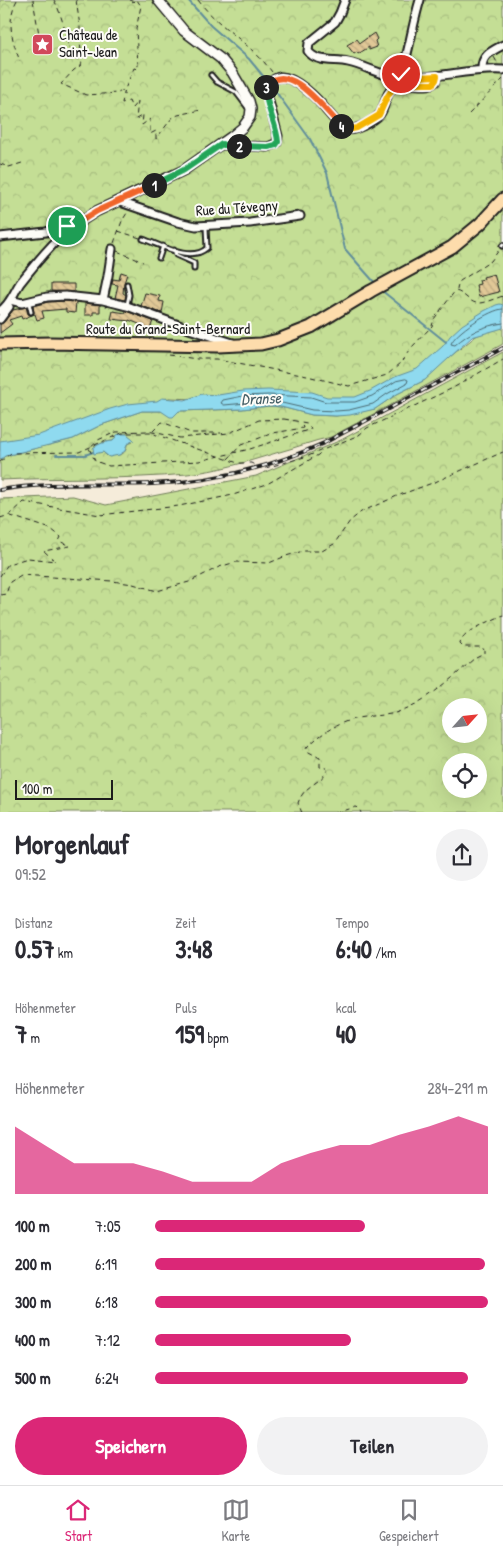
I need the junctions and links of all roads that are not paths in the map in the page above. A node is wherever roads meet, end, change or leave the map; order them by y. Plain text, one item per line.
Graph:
1 (158, 0) edge
2 (345, 0) edge
3 (420, 0) edge
4 (503, 45) edge
5 (501, 68) edge
6 (482, 70) junction
7 (211, 74) dead end
8 (437, 76) junction
9 (400, 78) junction
10 (251, 108) junction
11 (222, 144) junction
12 (503, 199) edge
13 (120, 200) junction
14 (300, 216) dead end
15 (206, 226) junction
16 (70, 228) junction
17 (2, 239) edge
18 (143, 239) road end
19 (163, 246) junction
20 (112, 249) road end
21 (174, 250) junction
22 (159, 258) dead end
23 (194, 269) dead end
24 (126, 284) dead end
25 (10, 300) junction
26 (103, 300) junction
27 (0, 301) edge
28 (28, 302) junction
29 (127, 306) junction
30 (3, 309) edge
31 (32, 312) dead end
32 (0, 319) edge
33 (0, 344) edge
34 (240, 346) junction

1 - 10 street
2 - 9 street
3 - 9 street
4 - 6 street
5 - 6 street
6 - 8 street
7 - 10 lane
8 - 9 street
8 - 11 street
10 - 11 street
11 - 13 street
12 - 34 main road, Route du Grand-Saint-Bernard
13 - 15 street, Rue du Tévegny
13 - 16 street
14 - 15 street, Rue du Tévegny
15 - 21 lane
16 - 17 street
16 - 25 street
18 - 19 lane
19 - 21 lane
19 - 22 lane
20 - 26 street
21 - 23 lane
24 - 29 lane
25 - 28 street
25 - 30 street
25 - 32 street
26 - 28 street
26 - 29 street
27 - 30 street
28 - 31 lane
29 - 34 street
33 - 34 main road, Route du Grand-Saint-Bernard

